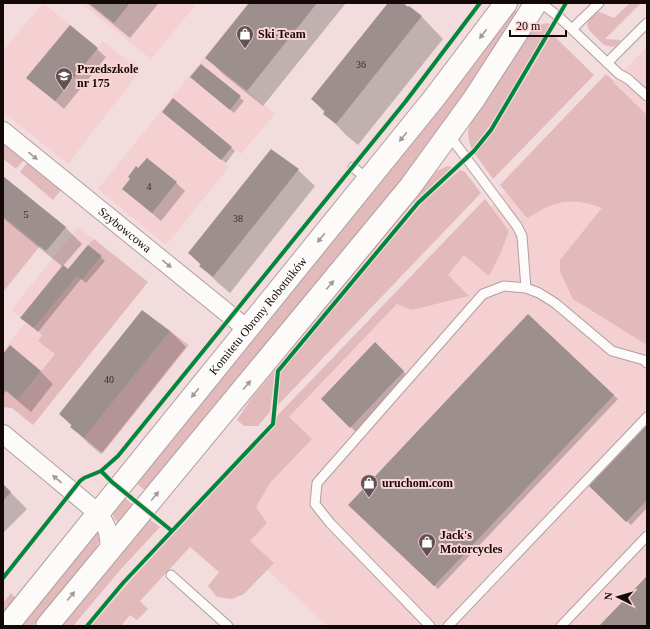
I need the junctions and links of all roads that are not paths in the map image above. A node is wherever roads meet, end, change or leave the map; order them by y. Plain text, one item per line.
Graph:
1 (506, 3) edge
2 (536, 3) edge
3 (540, 3) edge
4 (600, 3) edge
5 (647, 24) edge
6 (572, 30) junction
7 (607, 63) junction
8 (647, 96) edge
9 (3, 131) edge
10 (449, 135) junction
11 (526, 288) junction
12 (247, 329) junction
13 (647, 363) edge
14 (647, 417) edge
15 (3, 434) edge
16 (98, 513) junction
17 (647, 536) edge
18 (110, 550) junction
19 (171, 575) dead end
20 (7, 626) edge
21 (47, 626) edge
22 (228, 626) edge
23 (430, 626) edge
24 (448, 626) edge
25 (561, 626) edge

1 -> 12 street, Komitetu Obrony Robotników
2 - 10 street
3 - 6 lane
4 - 6 lane
5 - 7 lane
6 - 7 lane
7 - 8 lane
9 -> 12 street, Szybowcowa
10 - 11 lane
18 -> 10 street
11 - 13 lane
11 - 23 lane
12 -> 16 street, Komitetu Obrony Robotników
14 - 24 lane
16 -> 15 street
16 - 18 street
16 - 20 street, Komitetu Obrony Robotników
17 - 25 lane
21 -> 18 street
19 - 22 lane

